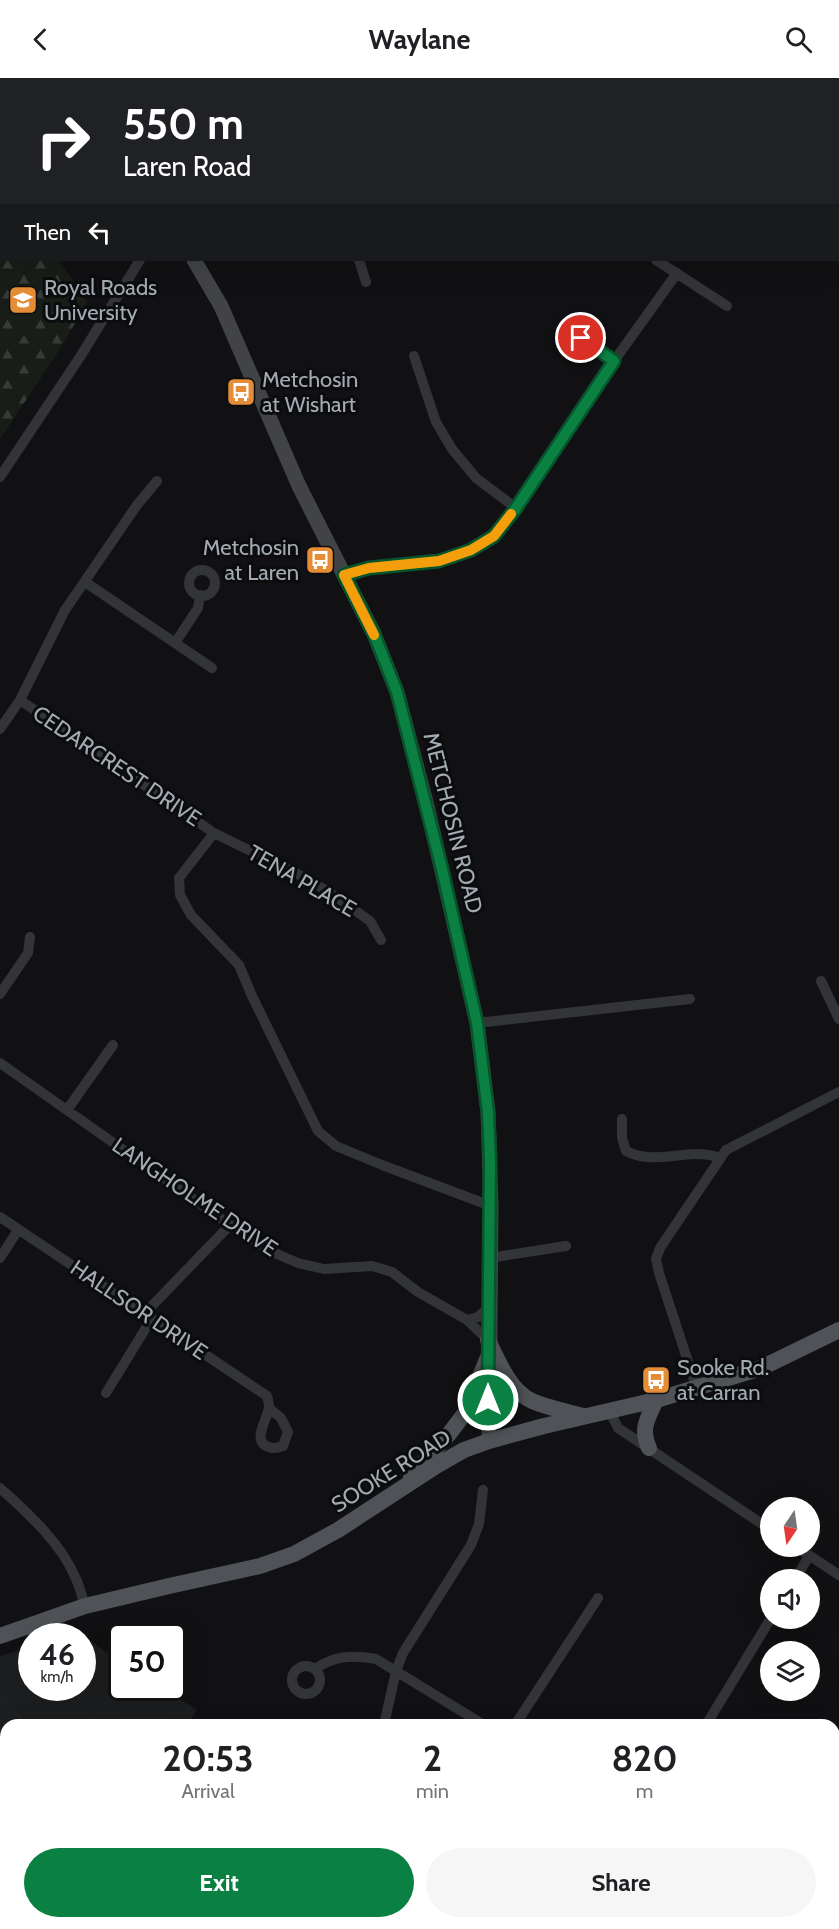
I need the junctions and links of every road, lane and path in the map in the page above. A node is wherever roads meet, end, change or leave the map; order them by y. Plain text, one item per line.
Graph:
1 (139, 261) edge
2 (195, 261) edge
3 (359, 261) edge
4 (658, 261) edge
5 (676, 273) junction
6 (366, 282) dead end
7 (727, 306) dead end
8 (564, 327) dead end
9 (414, 356) dead end
10 (614, 361) junction
11 (0, 477) edge
12 (157, 480) dead end
13 (516, 508) junction
14 (344, 575) junction
15 (85, 582) junction
16 (200, 595) dead end
17 (175, 643) junction
18 (212, 668) dead end
19 (20, 700) junction
20 (0, 729) edge
21 (214, 833) junction
22 (30, 937) dead end
23 (381, 940) dead end
24 (821, 981) dead end
25 (0, 994) edge
26 (690, 999) dead end
27 (839, 1019) edge
28 (477, 1023) junction
29 (113, 1045) dead end
30 (0, 1063) edge
31 (839, 1092) edge
32 (67, 1110) junction
33 (622, 1119) dead end
34 (720, 1158) junction
35 (491, 1206) junction
36 (0, 1217) edge
37 (230, 1225) junction
38 (18, 1230) junction
39 (566, 1246) dead end
40 (0, 1258) edge
41 (489, 1258) junction
42 (489, 1307) junction
43 (149, 1315) junction
44 (467, 1320) junction
45 (839, 1330) edge
46 (488, 1349) junction
47 (696, 1386) junction
48 (106, 1393) dead end
49 (656, 1400) junction
50 (269, 1408) dead end
51 (610, 1412) junction
52 (586, 1417) junction
53 (489, 1441) junction
54 (649, 1448) junction
55 (0, 1488) edge
56 (483, 1490) dead end
57 (393, 1496) junction
58 (760, 1523) edge
59 (811, 1557) edge
60 (839, 1575) edge
61 (598, 1598) dead end
62 (85, 1606) junction
63 (764, 1629) edge
64 (1, 1633) edge
65 (315, 1669) dead end
66 (396, 1671) junction
67 (385, 1719) edge
68 (474, 1719) edge
69 (519, 1719) edge
70 (710, 1719) edge

1 - 11 street
2 - 14 main road, METCHOSIN ROAD
3 - 6 street
4 - 5 street
5 - 7 street
5 - 10 street
8 - 10 street
9 - 13 street
10 - 13 street
12 - 15 street
13 - 14 street
14 - 28 main road, METCHOSIN ROAD
15 - 17 street
15 - 19 street
16 - 17 street
17 - 18 street
19 - 20 street
19 - 21 street, CEDARCREST DRIVE
21 - 23 street, TENA PLACE
21 - 35 street, CEDARCREST DRIVE
22 - 25 street
24 - 27 street
26 - 28 street
28 - 35 main road, METCHOSIN ROAD
29 - 32 street
30 - 32 street, LANGHOLME DRIVE
31 - 34 street
32 - 37 street, LANGHOLME DRIVE
33 - 34 street
34 - 47 street
35 - 41 main road, METCHOSIN ROAD
36 - 38 street, HALLSOR DRIVE
37 - 43 street
37 - 44 street, LANGHOLME DRIVE
38 - 40 street
38 - 43 street, HALLSOR DRIVE
39 - 41 street
41 - 42 main road, METCHOSIN ROAD
42 - 44 street
42 - 46 main road, METCHOSIN ROAD
43 - 48 street
43 - 50 street, HALLSOR DRIVE
44 - 46 street, LANGHOLME DRIVE
45 - 47 main road, SOOKE ROAD
46 - 52 main road
46 - 53 main road, METCHOSIN ROAD
46 - 57 main road
47 - 49 main road, SOOKE ROAD
49 - 51 main road, SOOKE ROAD
49 - 54 main road
51 - 52 main road, SOOKE ROAD
51 - 54 street
52 - 53 main road, SOOKE ROAD
53 - 57 main road, SOOKE ROAD
54 - 58 street
55 - 62 street
56 - 66 street
57 - 62 main road, SOOKE ROAD
59 - 60 street
61 - 69 street
62 - 64 main road, SOOKE ROAD
63 - 70 street
65 - 66 street
66 - 67 street
66 - 68 street

